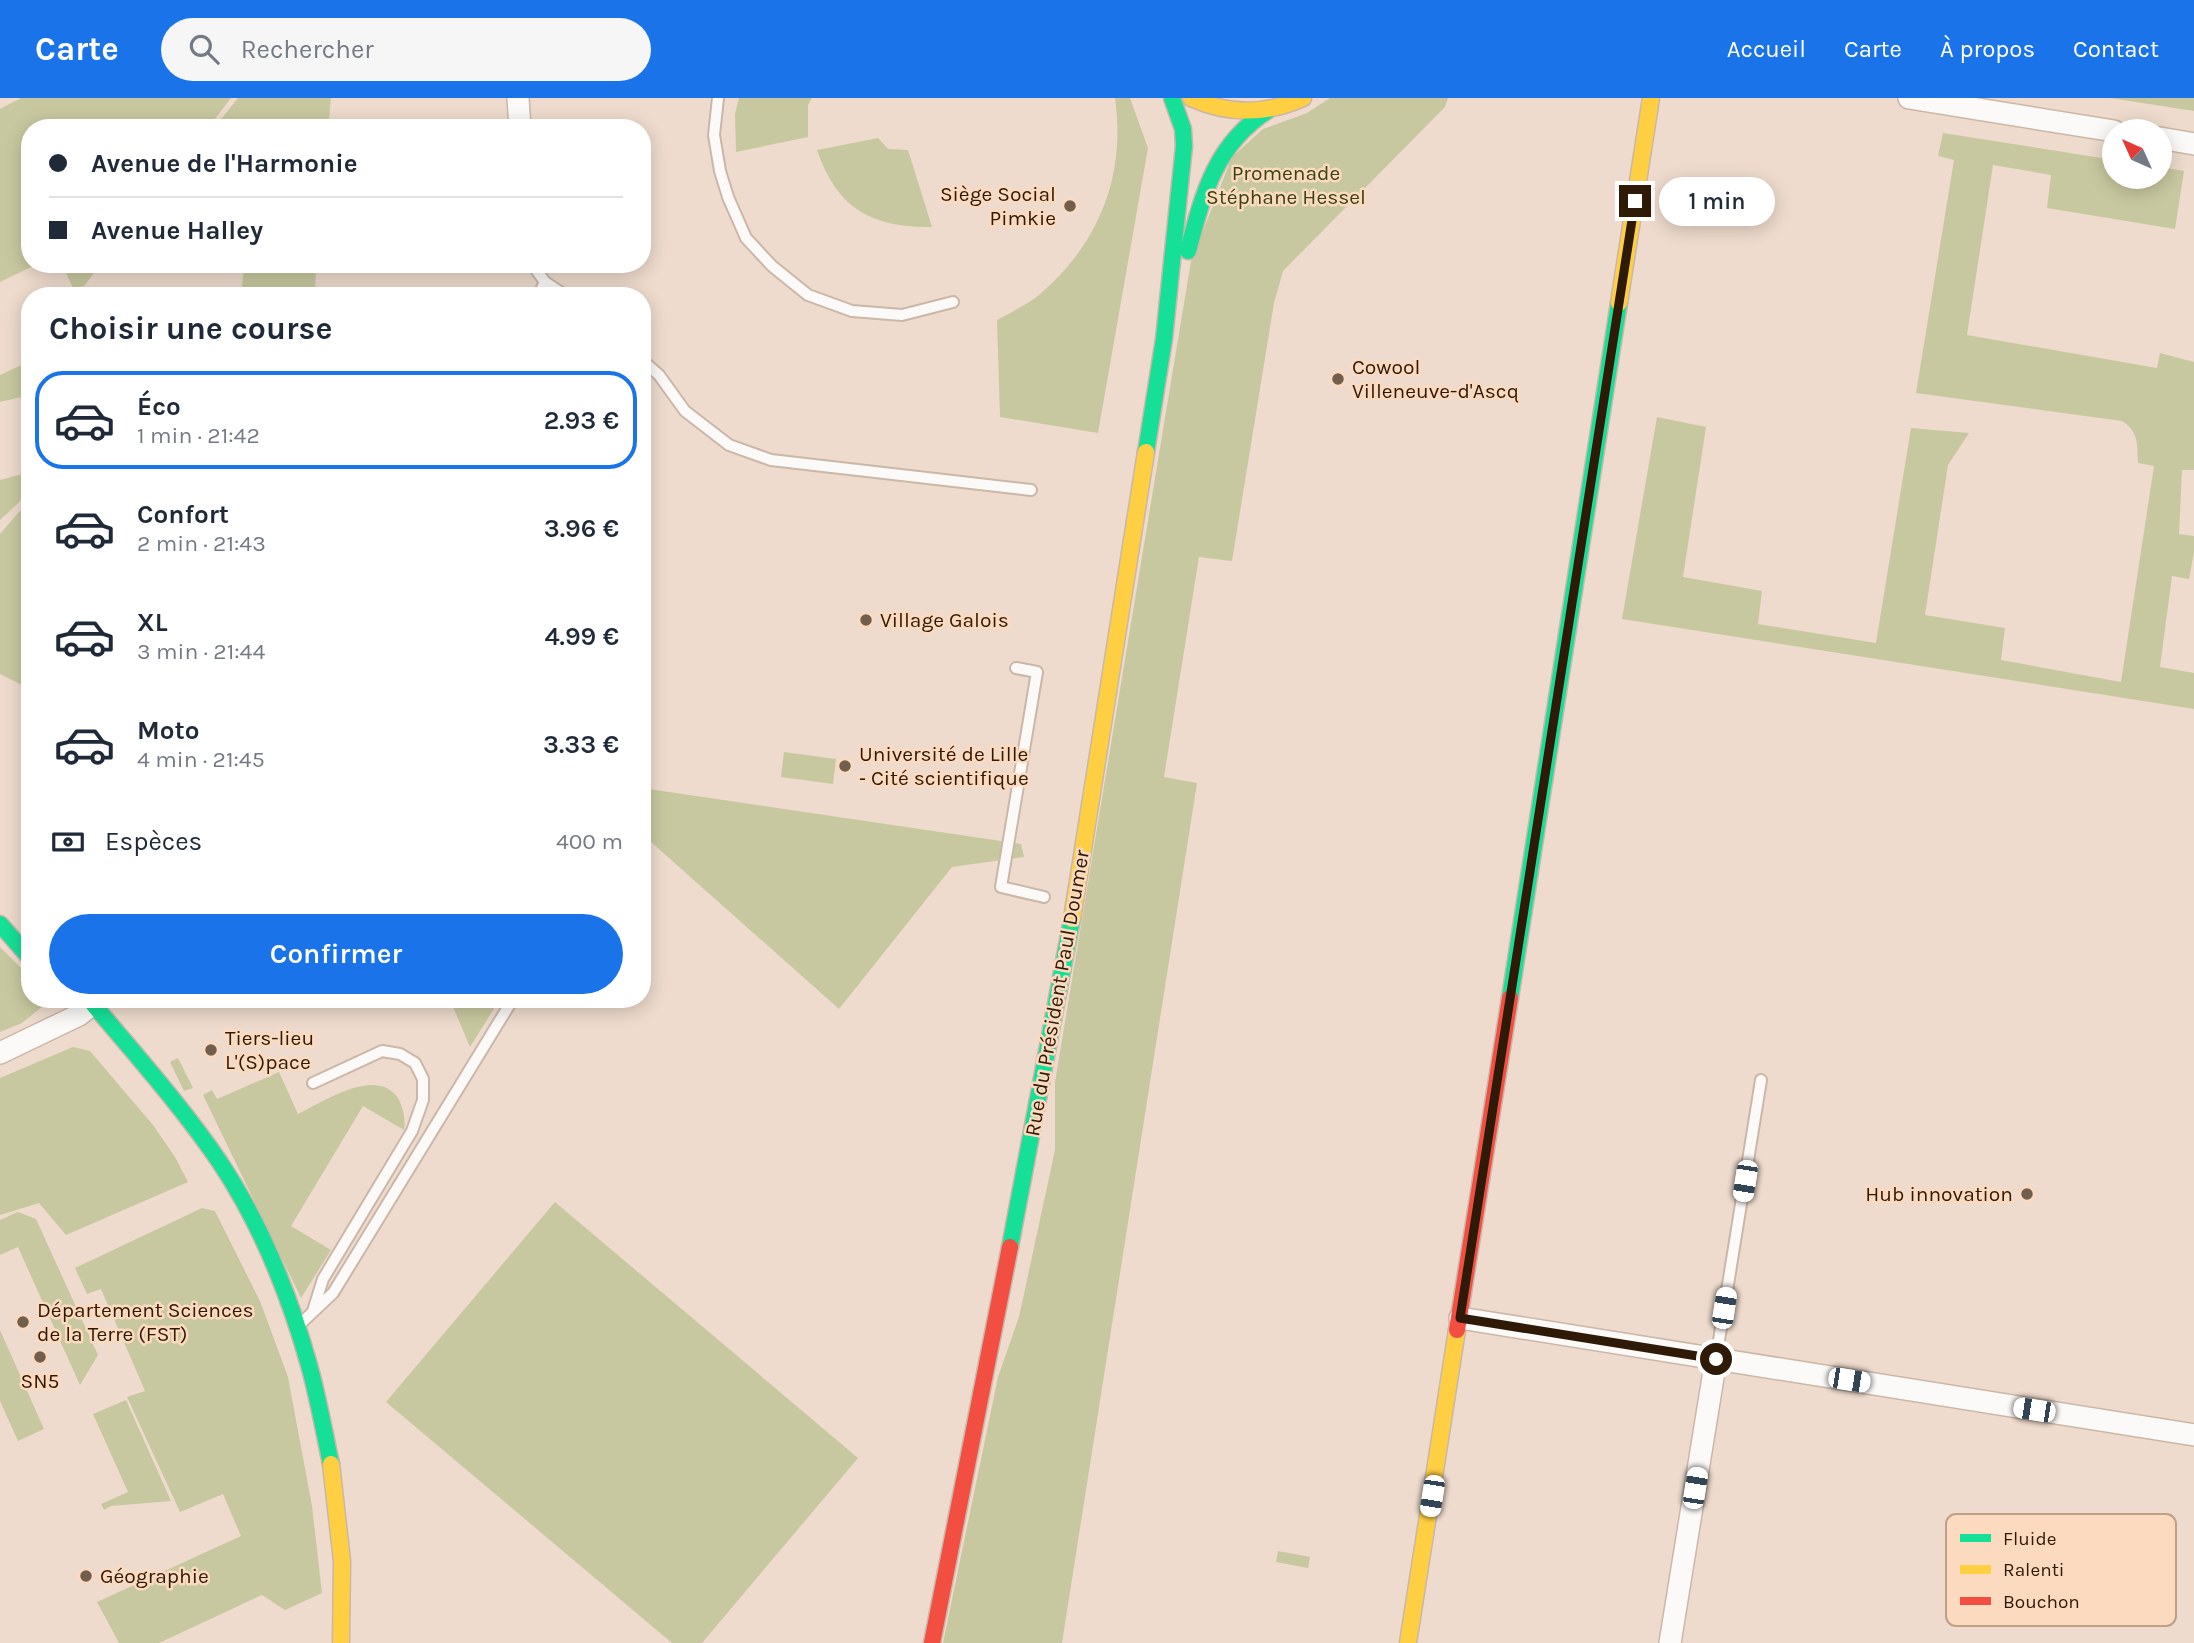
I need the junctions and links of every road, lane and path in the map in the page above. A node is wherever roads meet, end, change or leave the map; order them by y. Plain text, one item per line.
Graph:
1 (518, 98) edge
2 (718, 98) edge
3 (1172, 98) edge
4 (1191, 98) edge
5 (1303, 98) edge
6 (1651, 98) edge
7 (1909, 98) edge
8 (1973, 103) edge
9 (1267, 111) junction
10 (519, 119) edge
11 (2102, 128) edge
12 (2172, 140) edge
13 (2194, 144) edge
14 (538, 273) edge
15 (545, 282) junction
16 (542, 287) edge
17 (552, 287) edge
18 (953, 302) dead end
19 (1164, 339) junction
20 (651, 367) edge
21 (1031, 490) dead end
22 (1016, 668) dead end
23 (1044, 897) dead end
24 (0, 910) edge
25 (0, 925) edge
26 (21, 928) edge
27 (21, 948) edge
28 (83, 1008) edge
29 (507, 1008) edge
30 (0, 1053) edge
31 (1761, 1080) dead end
32 (313, 1083) dead end
33 (255, 1267) dead end
34 (284, 1297) junction
35 (313, 1314) junction
36 (1460, 1318) junction
37 (296, 1328) junction
38 (1716, 1359) junction
39 (2194, 1435) edge
40 (341, 1643) edge
41 (932, 1643) edge
42 (1408, 1643) edge
43 (1670, 1643) edge

1 - 10 street
2 - 18 lane
3 - 19 street, Rue du Président Paul Doumer
4 - 9 street
5 - 9 street
6 - 36 street
7 - 8 street
8 - 11 street
9 - 19 street, Rue du Président Paul Doumer
12 - 13 street
14 - 15 lane
15 - 16 lane
15 - 17 lane
19 - 41 street, Rue du Président Paul Doumer
20 - 21 lane
22 - 23 lane
24 - 26 street
25 - 27 street
28 - 30 street
28 - 34 street
29 - 35 lane
31 - 38 lane
32 - 35 lane
33 - 34 street
34 - 37 street
35 - 37 lane
36 - 38 street
36 - 42 street
37 - 40 street
38 - 39 street
38 - 43 street

